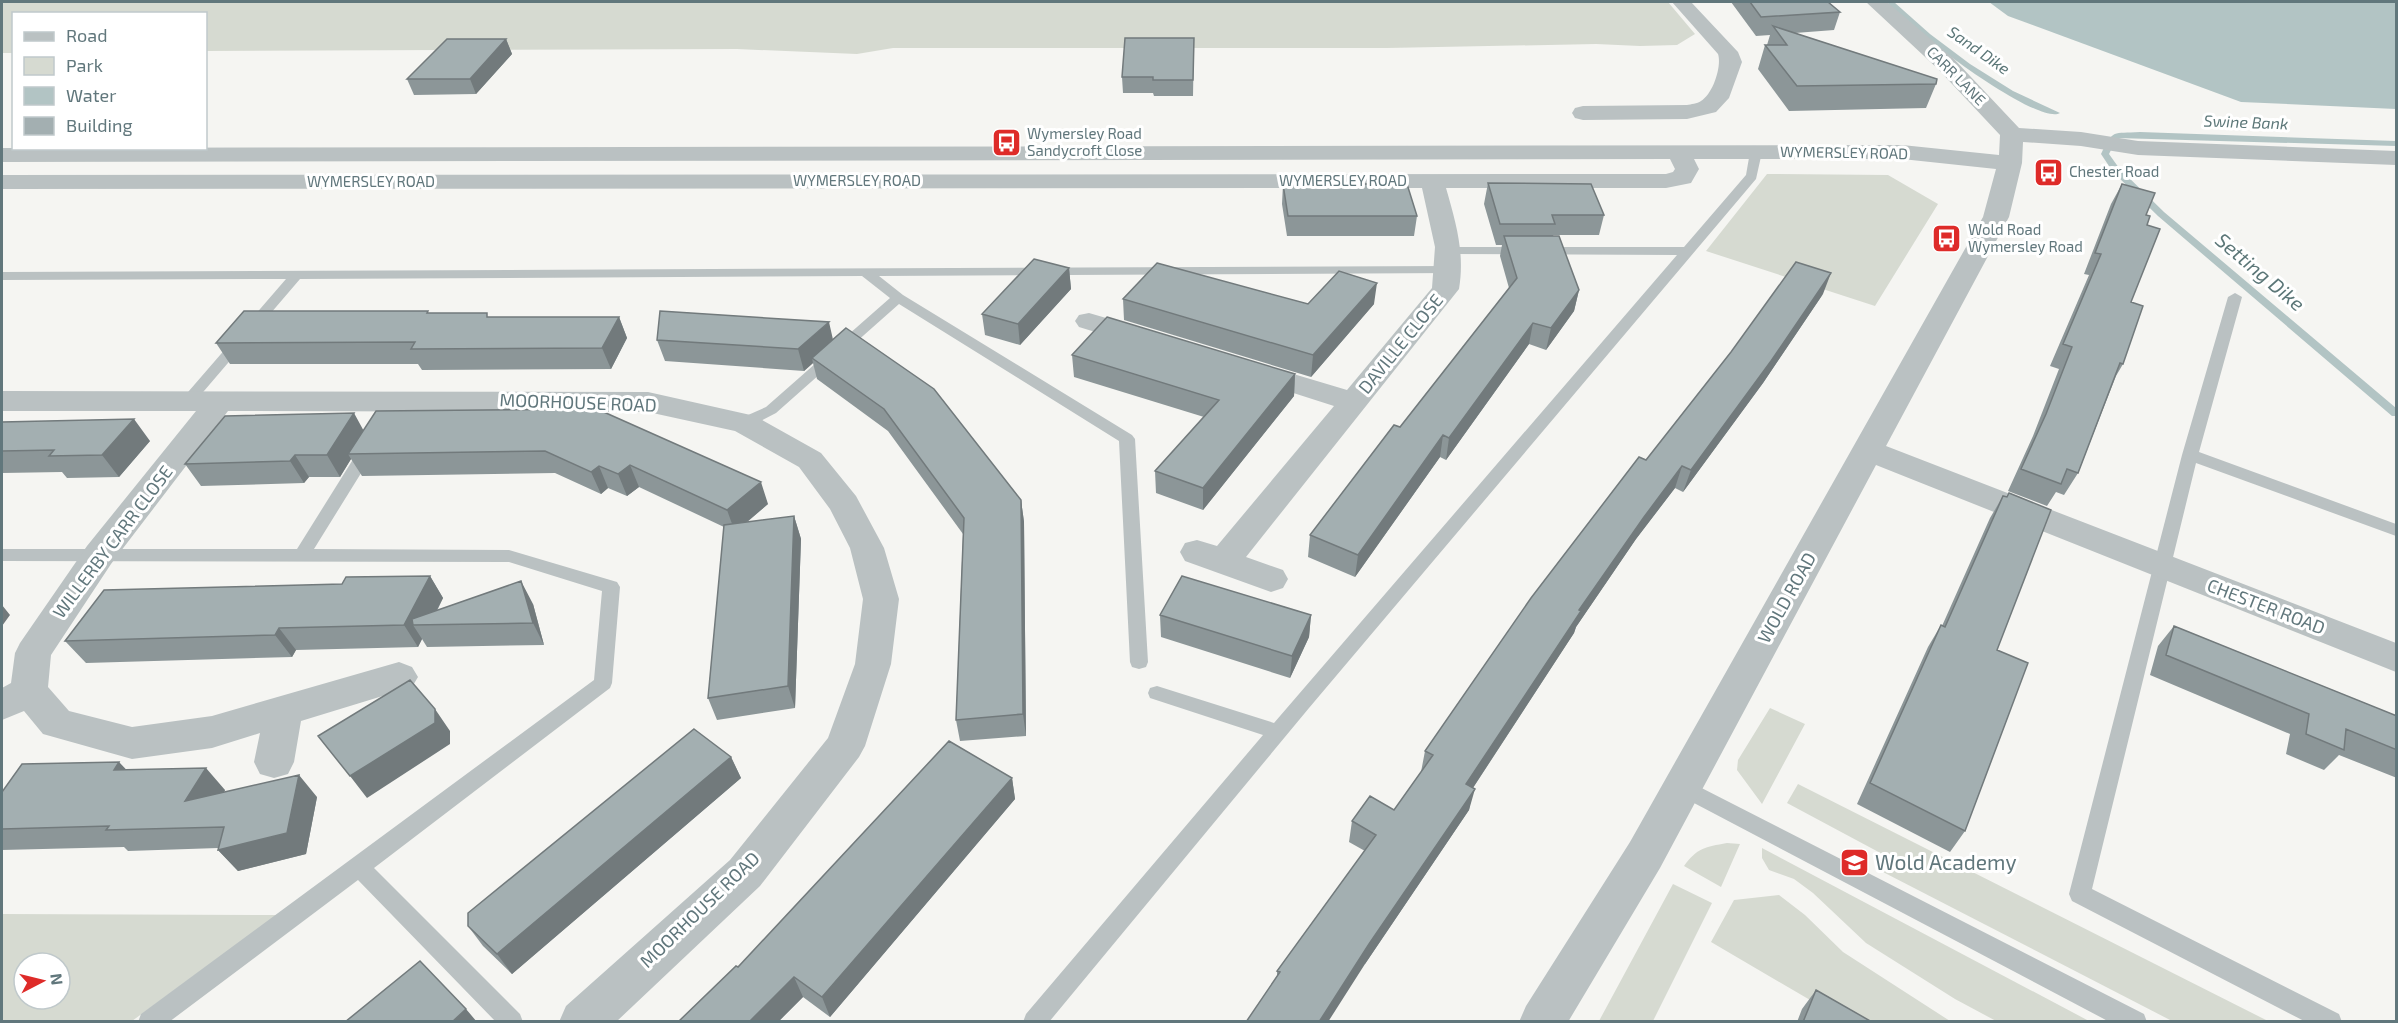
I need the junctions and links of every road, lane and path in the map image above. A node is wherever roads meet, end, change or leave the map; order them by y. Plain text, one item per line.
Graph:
1 (1681, 2) edge
2 (1876, 2) edge
3 (1583, 113) dead end
4 (1623, 114) junction
5 (2011, 148) junction
6 (1641, 152) junction
7 (1678, 152) junction
8 (1756, 152) junction
9 (2, 155) edge
10 (2397, 158) edge
11 (1431, 180) junction
12 (2, 182) edge
13 (1688, 251) junction
14 (1450, 260) junction
15 (865, 272) junction
16 (297, 274) junction
17 (2, 276) edge
18 (2235, 297) dead end
19 (898, 298) junction
20 (1089, 322) dead end
21 (1167, 345) edge
22 (1222, 362) edge
23 (2, 401) edge
24 (203, 402) junction
25 (1355, 402) junction
26 (387, 418) junction
27 (744, 423) junction
28 (1869, 451) junction
29 (2190, 455) junction
30 (2397, 530) edge
31 (2, 555) edge
32 (99, 555) junction
33 (302, 555) junction
34 (2161, 567) junction
35 (1271, 579) dead end
36 (2397, 658) edge
37 (1139, 662) dead end
38 (399, 677) dead end
39 (1156, 693) dead end
40 (15, 698) edge
41 (283, 712) junction
42 (1278, 732) junction
43 (274, 762) dead end
44 (1682, 787) junction
45 (359, 867) junction
46 (149, 1022) edge
47 (513, 1022) edge
48 (582, 1022) edge
49 (1034, 1022) edge
50 (1542, 1022) edge
51 (2136, 1022) edge
52 (2331, 1022) edge

1 - 4 street
2 - 5 street, CARR LANE
3 - 4 street
4 - 6 street
5 - 8 street, WYMERSLEY ROAD
5 - 10 street
5 - 28 street, WOLD ROAD
6 - 7 street, WYMERSLEY ROAD
6 - 9 street, WYMERSLEY ROAD
7 - 8 street, WYMERSLEY ROAD
7 - 11 street, WYMERSLEY ROAD
8 - 13 lane
11 - 12 street, WYMERSLEY ROAD
11 - 14 street
13 - 14 lane
13 - 42 lane
14 - 15 lane
14 - 25 street, DAVILLE CLOSE
15 - 16 lane
15 - 19 lane
16 - 17 lane
16 - 24 lane
18 - 29 lane
19 - 27 lane
19 - 37 lane
20 - 21 street
22 - 25 street, DAVILLE CLOSE
23 - 24 street, MOORHOUSE ROAD
24 - 26 street, MOORHOUSE ROAD
24 - 32 street, WILLERBY CARR CLOSE
25 - 35 street, DAVILLE CLOSE
26 - 27 street, MOORHOUSE ROAD
26 - 33 lane
27 - 48 street, MOORHOUSE ROAD
28 - 34 street, CHESTER ROAD
28 - 44 street, WOLD ROAD
29 - 30 lane
29 - 34 lane
31 - 32 lane
32 - 33 lane
32 - 40 street, WILLERBY CARR CLOSE
33 - 45 lane
34 - 36 street, CHESTER ROAD
34 - 52 lane
38 - 41 street, WILLERBY CARR CLOSE
39 - 42 lane
40 - 41 street, WILLERBY CARR CLOSE
41 - 43 street
42 - 49 lane
44 - 50 street, WOLD ROAD
44 - 51 lane
45 - 46 lane
45 - 47 lane

